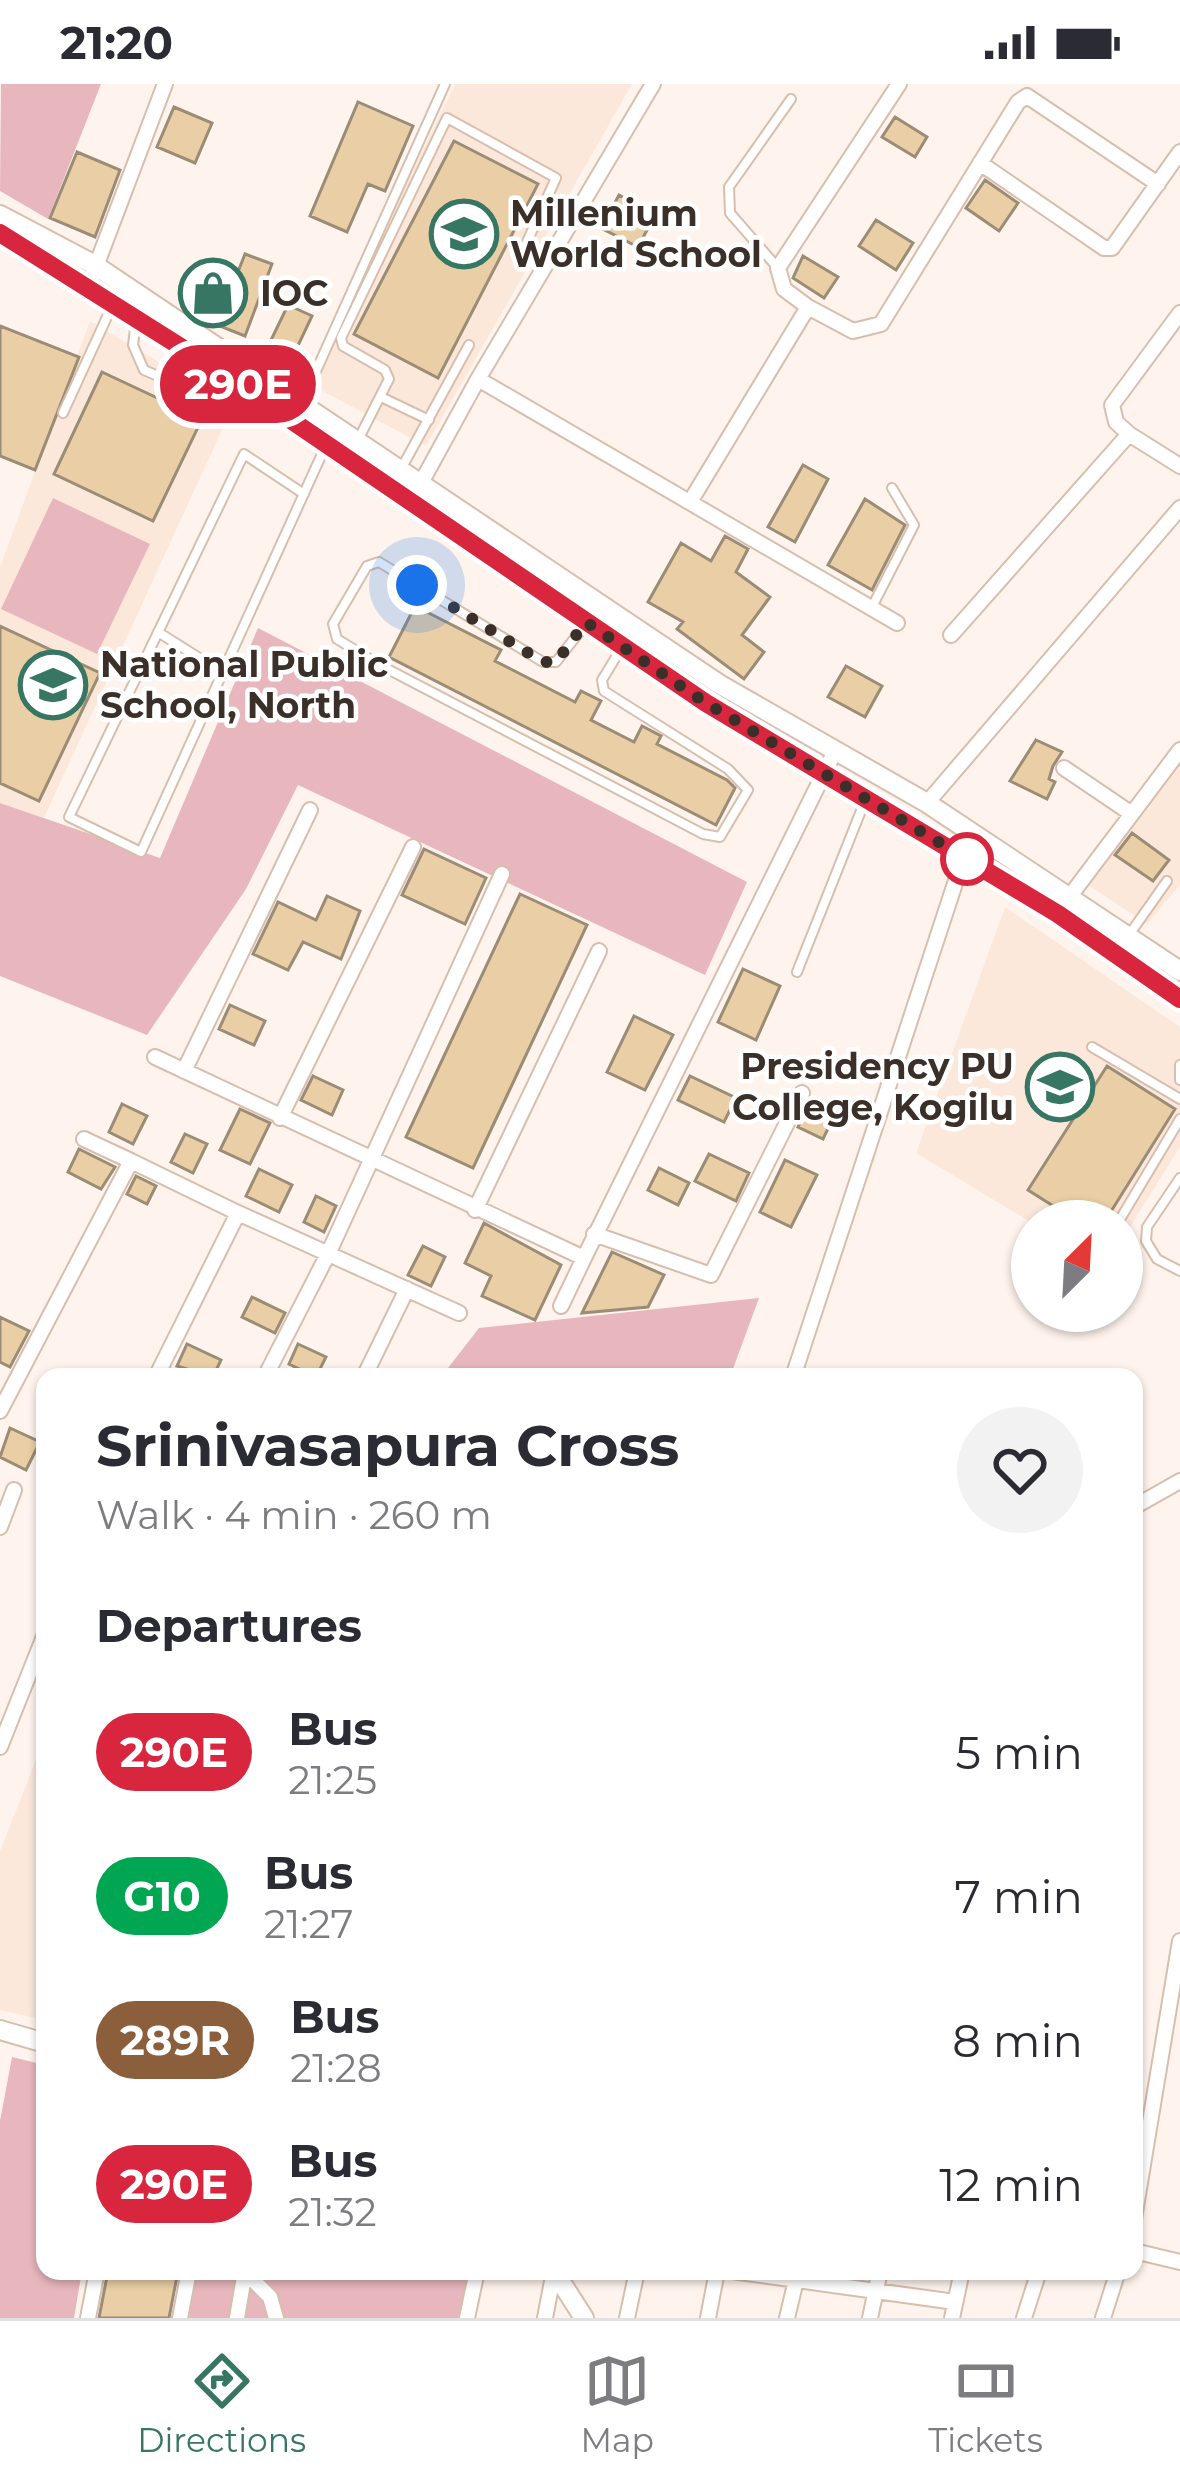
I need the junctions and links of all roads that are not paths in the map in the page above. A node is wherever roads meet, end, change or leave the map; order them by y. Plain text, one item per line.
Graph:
1 (165, 84) edge
2 (445, 84) edge
3 (653, 84) edge
4 (899, 84) edge
5 (791, 99) dead end
6 (1180, 152) edge
7 (980, 163) junction
8 (1158, 184) junction
9 (0, 215) edge
10 (0, 233) edge
11 (526, 244) dead end
12 (93, 264) junction
13 (778, 268) junction
14 (87, 290) junction
15 (112, 305) junction
16 (808, 307) junction
17 (1180, 313) edge
18 (136, 319) junction
19 (469, 345) dead end
20 (249, 364) junction
21 (219, 371) junction
22 (478, 379) junction
23 (281, 386) junction
24 (381, 397) junction
25 (303, 401) junction
26 (63, 413) dead end
27 (429, 420) junction
28 (1129, 434) junction
29 (358, 440) junction
30 (326, 445) junction
31 (1180, 466) edge
32 (401, 469) junction
33 (421, 483) junction
34 (892, 488) dead end
35 (304, 494) junction
36 (690, 502) junction
37 (1180, 508) edge
38 (872, 607) junction
39 (586, 622) junction
40 (897, 623) dead end
41 (158, 632) junction
42 (951, 635) dead end
43 (622, 646) junction
44 (224, 673) junction
45 (1180, 750) edge
46 (835, 752) junction
47 (1064, 768) dead end
48 (824, 771) junction
49 (867, 796) junction
50 (927, 803) junction
51 (310, 810) dead end
52 (1132, 814) junction
53 (413, 848) dead end
54 (964, 856) junction
55 (502, 874) dead end
56 (1167, 881) dead end
57 (1070, 895) junction
58 (1058, 914) junction
59 (1128, 936) junction
60 (598, 951) dead end
61 (1180, 971) edge
62 (797, 972) dead end
63 (1180, 999) edge
64 (1092, 1047) dead end
65 (155, 1057) dead end
66 (1180, 1065) edge
67 (184, 1071) junction
68 (1180, 1080) edge
69 (802, 1093) dead end
70 (1180, 1099) edge
71 (280, 1118) junction
72 (1180, 1119) edge
73 (84, 1139) dead end
74 (131, 1161) junction
75 (370, 1162) junction
76 (1180, 1178) edge
77 (1132, 1200) edge
78 (475, 1210) junction
79 (238, 1213) junction
80 (595, 1234) junction
81 (329, 1252) junction
82 (584, 1258) junction
83 (1180, 1271) edge
84 (407, 1289) junction
85 (561, 1306) dead end
86 (459, 1312) dead end
87 (160, 1368) edge
88 (270, 1368) edge
89 (368, 1368) edge
90 (796, 1368) edge
91 (0, 1411) edge
92 (1180, 1481) edge
93 (14, 1490) dead end
94 (1143, 1502) edge
95 (0, 1527) edge
96 (36, 1657) edge
97 (0, 1747) edge
98 (1180, 1941) edge
99 (0, 2031) edge
100 (36, 2041) edge
101 (1143, 2165) edge
102 (1143, 2253) edge
103 (1180, 2262) edge
104 (95, 2280) edge
105 (187, 2280) edge
106 (243, 2280) edge
107 (253, 2280) edge
108 (475, 2280) edge
109 (552, 2280) edge
110 (560, 2280) edge
111 (636, 2280) edge
112 (715, 2280) edge
113 (796, 2280) edge
114 (818, 2280) edge
115 (878, 2280) edge
116 (960, 2280) edge
117 (1036, 2280) edge
118 (1115, 2280) edge
119 (876, 2291) junction
120 (954, 2310) edge
121 (88, 2318) edge
122 (181, 2318) edge
123 (237, 2318) edge
124 (276, 2318) edge
125 (467, 2318) edge
126 (545, 2318) edge
127 (584, 2318) edge
128 (627, 2318) edge
129 (708, 2318) edge
130 (787, 2318) edge
131 (870, 2318) edge
132 (1024, 2318) edge
133 (1103, 2318) edge

1 - 12 street
2 - 25 lane
3 - 22 street
4 - 13 street
5 - 13 lane
6 - 8 street
7 - 8 street
7 - 8 street
7 - 16 street
9 - 12 main road
10 - 14 main road
11 - 24 lane
12 - 14 street
12 - 20 main road
13 - 16 street
14 - 15 main road
15 - 18 main road
15 - 26 lane
16 - 36 street
17 - 28 street
18 - 21 main road
18 - 21 lane
19 - 27 lane
20 - 23 main road
20 - 23 lane
21 - 30 main road
22 - 33 street
22 - 36 street
23 - 25 main road
24 - 27 lane
24 - 29 lane
25 - 29 main road
27 - 32 lane
28 - 31 street
28 - 42 street
29 - 32 main road
30 - 35 lane
30 - 39 main road
32 - 33 main road
33 - 46 main road
34 - 38 lane
35 - 41 lane
35 - 44 lane
36 - 38 street
37 - 50 street
38 - 40 street
39 - 43 main road
39 - 43 lane
41 - 44 lane
41 - 44 lane
43 - 48 main road
45 - 52 street
46 - 48 street
46 - 50 main road
47 - 52 street
48 - 49 main road
48 - 80 street
49 - 54 main road
49 - 62 lane
50 - 57 main road
51 - 67 street
52 - 57 street
53 - 71 street
54 - 58 main road
54 - 90 street
55 - 75 street
56 - 59 lane
57 - 58 street
57 - 59 main road
58 - 63 main road
59 - 61 main road
60 - 78 street
64 - 70 lane
65 - 67 street
66 - 68 lane
67 - 71 street
69 - 80 street
71 - 75 street
72 - 77 lane
73 - 74 street
74 - 79 street
74 - 91 street
75 - 78 street
75 - 81 street
76 - 83 lane
78 - 82 street
79 - 81 street
79 - 87 street
80 - 82 street
81 - 84 street
81 - 88 street
82 - 85 street
84 - 86 street
84 - 89 street
92 - 94 street
93 - 95 street
96 - 97 street
98 - 101 street
99 - 100 main road
102 - 103 street
104 - 121 street
105 - 122 street
106 - 123 street
107 - 124 street
108 - 125 street
109 - 126 street
110 - 127 main road
111 - 128 street
112 - 129 street
113 - 130 street
114 - 119 street
115 - 119 street
116 - 120 street
117 - 132 street
118 - 133 street
119 - 120 street
119 - 131 street

